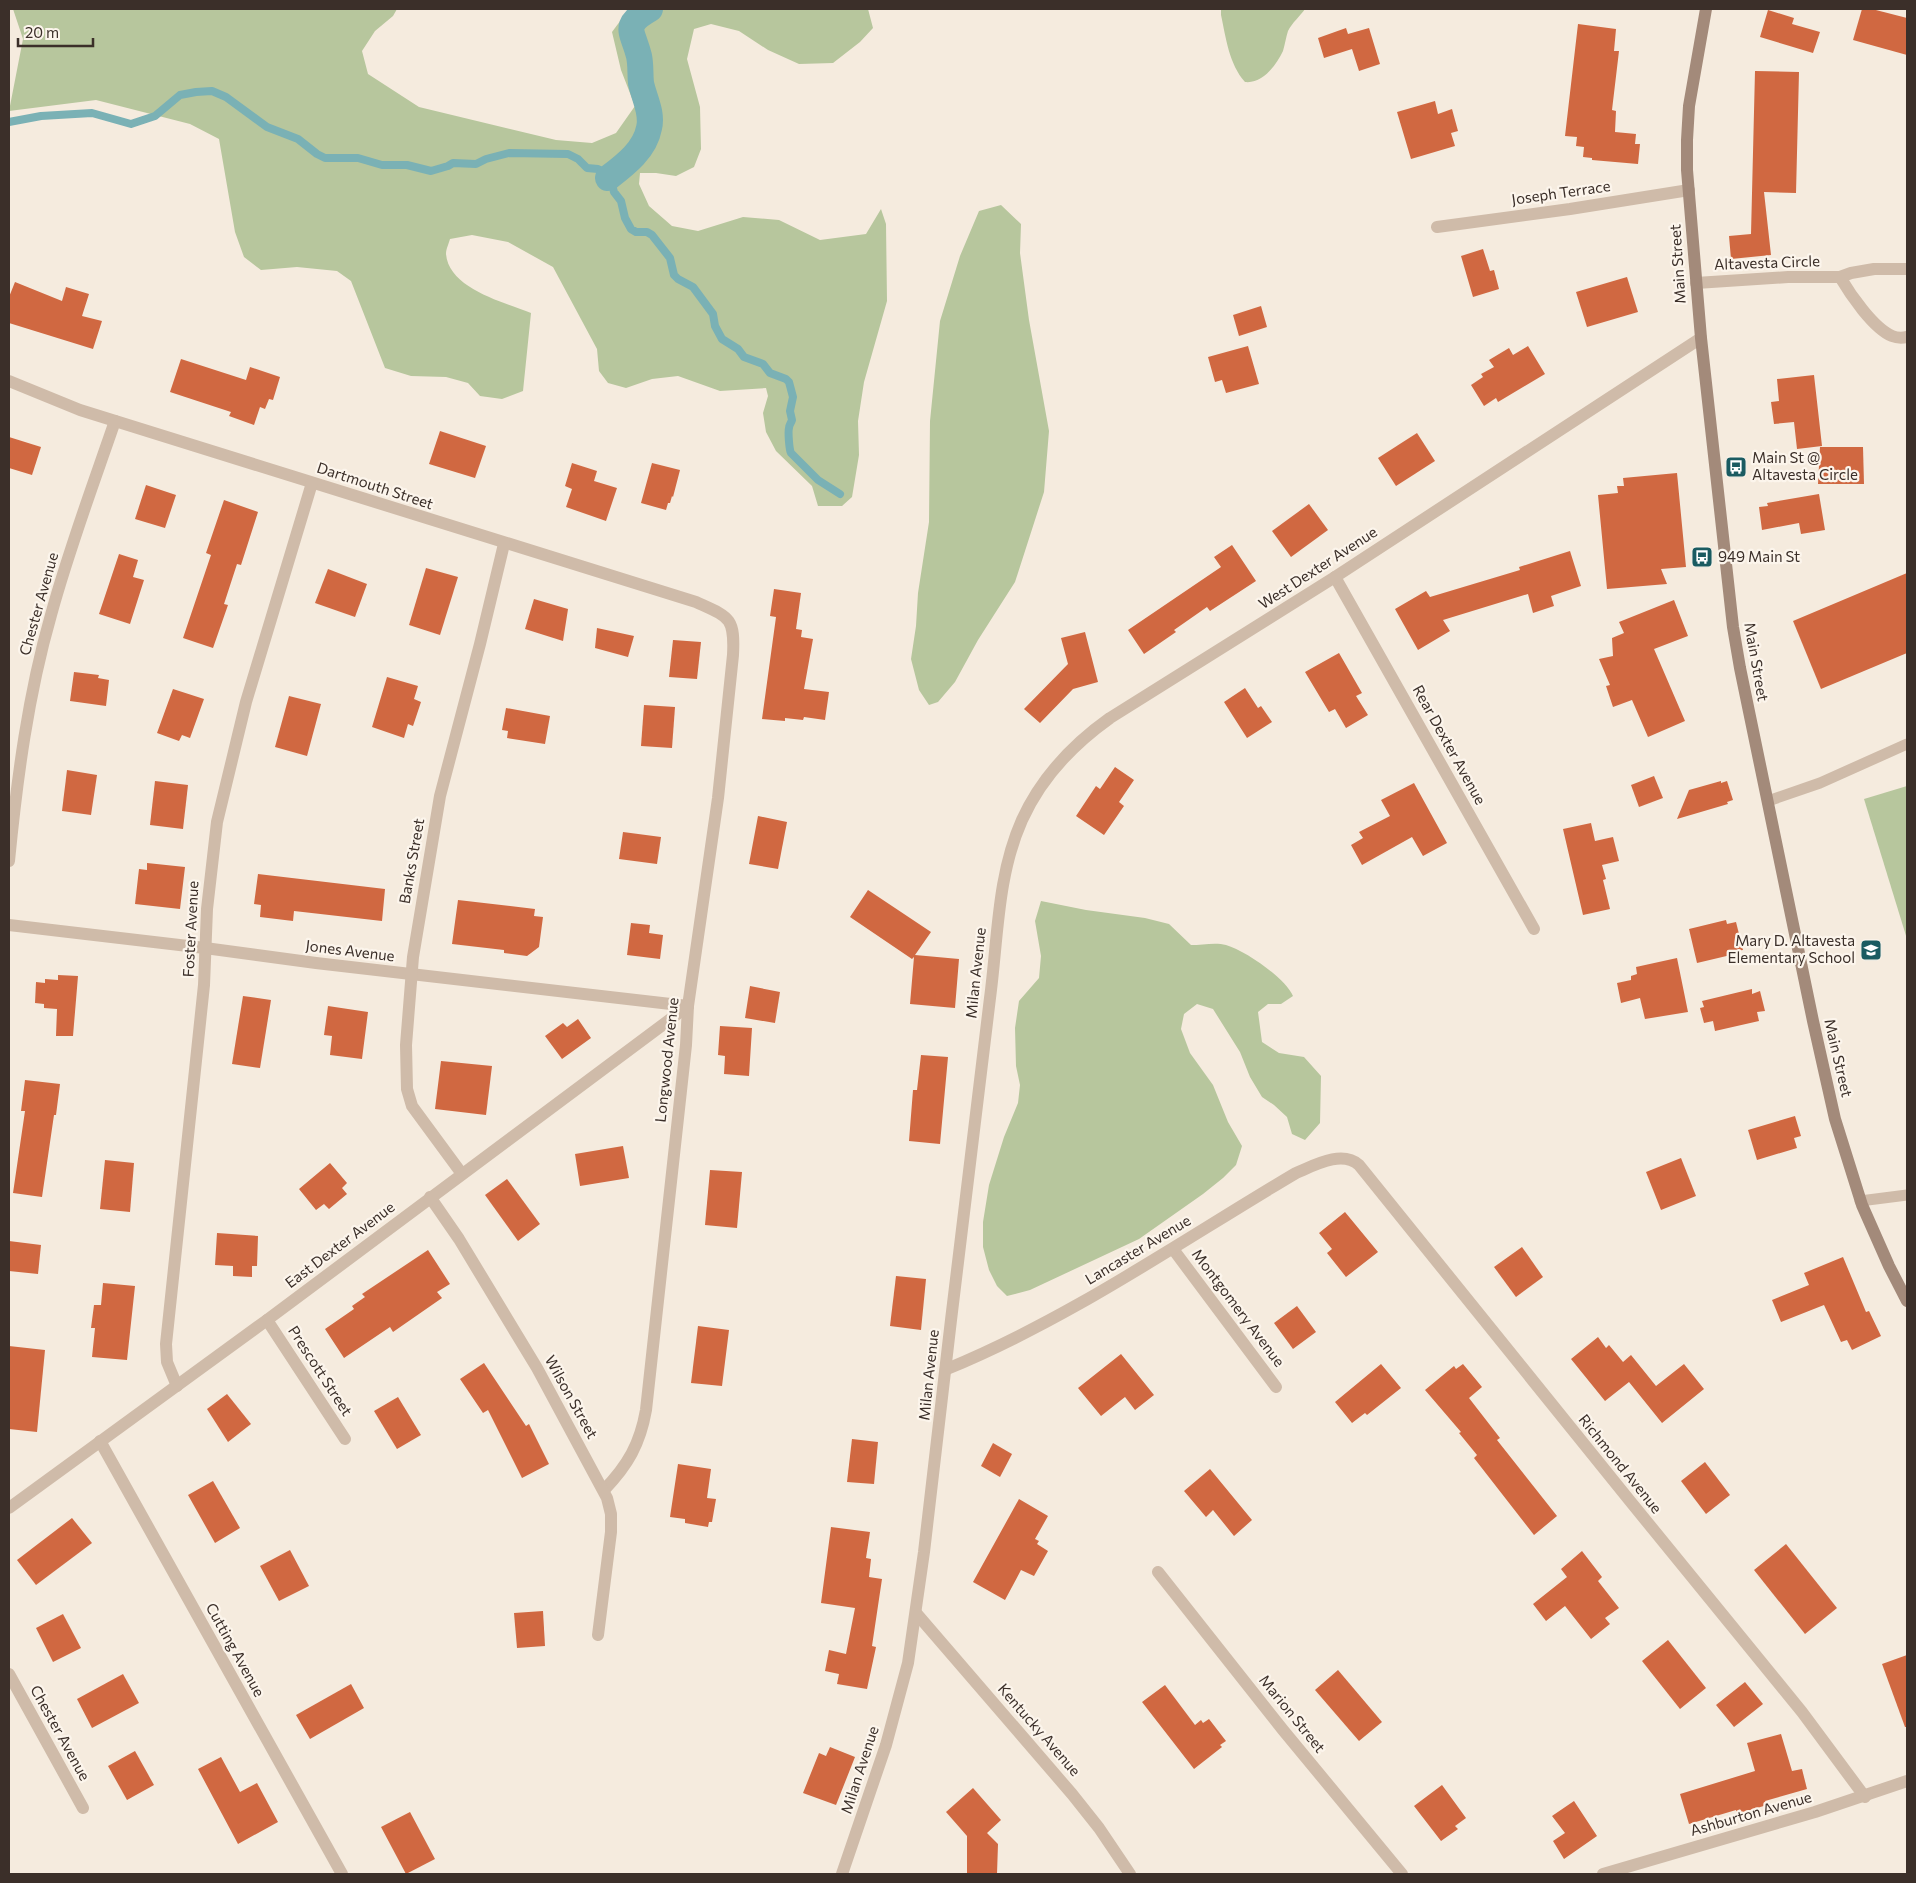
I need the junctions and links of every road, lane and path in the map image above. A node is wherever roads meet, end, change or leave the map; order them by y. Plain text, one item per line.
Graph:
1 (1706, 9) edge
2 (1689, 190) junction
3 (1437, 226) dead end
4 (1907, 269) edge
5 (1840, 277) junction
6 (1696, 283) junction
7 (1907, 337) edge
8 (1701, 338) junction
9 (9, 381) edge
10 (115, 421) junction
11 (312, 483) junction
12 (504, 544) junction
13 (1335, 577) junction
14 (730, 622) joint
15 (1907, 744) edge
16 (1768, 801) junction
17 (9, 861) edge
18 (1006, 871) joint
19 (9, 925) edge
20 (1534, 929) dead end
21 (205, 948) junction
22 (411, 974) junction
23 (688, 1006) junction
24 (1345, 1158) joint
25 (462, 1174) junction
26 (1907, 1195) edge
27 (430, 1197) junction
28 (1860, 1201) junction
29 (1173, 1249) junction
30 (1907, 1301) edge
31 (267, 1320) junction
32 (947, 1370) junction
33 (177, 1386) junction
34 (1276, 1387) dead end
35 (345, 1439) dead end
36 (100, 1441) junction
37 (604, 1490) junction
38 (9, 1508) edge
39 (1158, 1572) dead end
40 (916, 1613) junction
41 (598, 1635) dead end
42 (9, 1674) edge
43 (1907, 1781) edge
44 (1865, 1797) junction
45 (82, 1808) dead end
46 (342, 1874) edge
47 (842, 1874) edge
48 (1130, 1874) edge
49 (1402, 1874) edge
50 (1603, 1874) edge

1 - 2 main road, Main Street
2 - 3 street, Joseph Terrace
2 - 6 main road, Main Street
4 - 5 street, Altavesta Circle
5 - 6 street, Altavesta Circle
5 - 7 street, Altavesta Circle
6 - 8 main road, Main Street
8 - 13 street, West Dexter Avenue
8 - 16 main road, Main Street
9 - 10 street, Dartmouth Street
10 - 11 street, Dartmouth Street
10 - 17 street, Chester Avenue
11 - 12 street, Dartmouth Street
11 - 21 street, Foster Avenue
12 - 14 street, Dartmouth Street
12 - 22 street, Banks Street
13 - 18 street, West Dexter Avenue
13 - 20 street, Rear Dexter Avenue
14 - 23 street, Longwood Avenue
15 - 16 lane
16 - 28 main road, Main Street
18 - 32 street, Milan Avenue
19 - 21 street, Jones Avenue
21 - 22 street, Jones Avenue
21 - 33 street, Foster Avenue
22 - 23 street, Jones Avenue
22 - 25 street, Banks Street
23 - 25 street, East Dexter Avenue
23 - 37 street, Longwood Avenue
24 - 29 street, Lancaster Avenue
24 - 44 street, Richmond Avenue
25 - 27 street, East Dexter Avenue
26 - 28 lane
27 - 31 street, East Dexter Avenue
27 - 37 street, Wilson Street
28 - 30 main road, Main Street
29 - 32 street, Lancaster Avenue
29 - 34 street, Montgomery Avenue
31 - 33 street, East Dexter Avenue
31 - 35 street, Prescott Street
32 - 40 street, Milan Avenue
33 - 36 street, East Dexter Avenue
36 - 38 street, East Dexter Avenue
36 - 46 street, Cutting Avenue
37 - 41 street, Wilson Street
39 - 49 street, Marion Street
40 - 47 street, Milan Avenue
40 - 48 street, Kentucky Avenue
42 - 45 street, Chester Avenue
43 - 44 street, Ashburton Avenue
44 - 50 street, Ashburton Avenue

